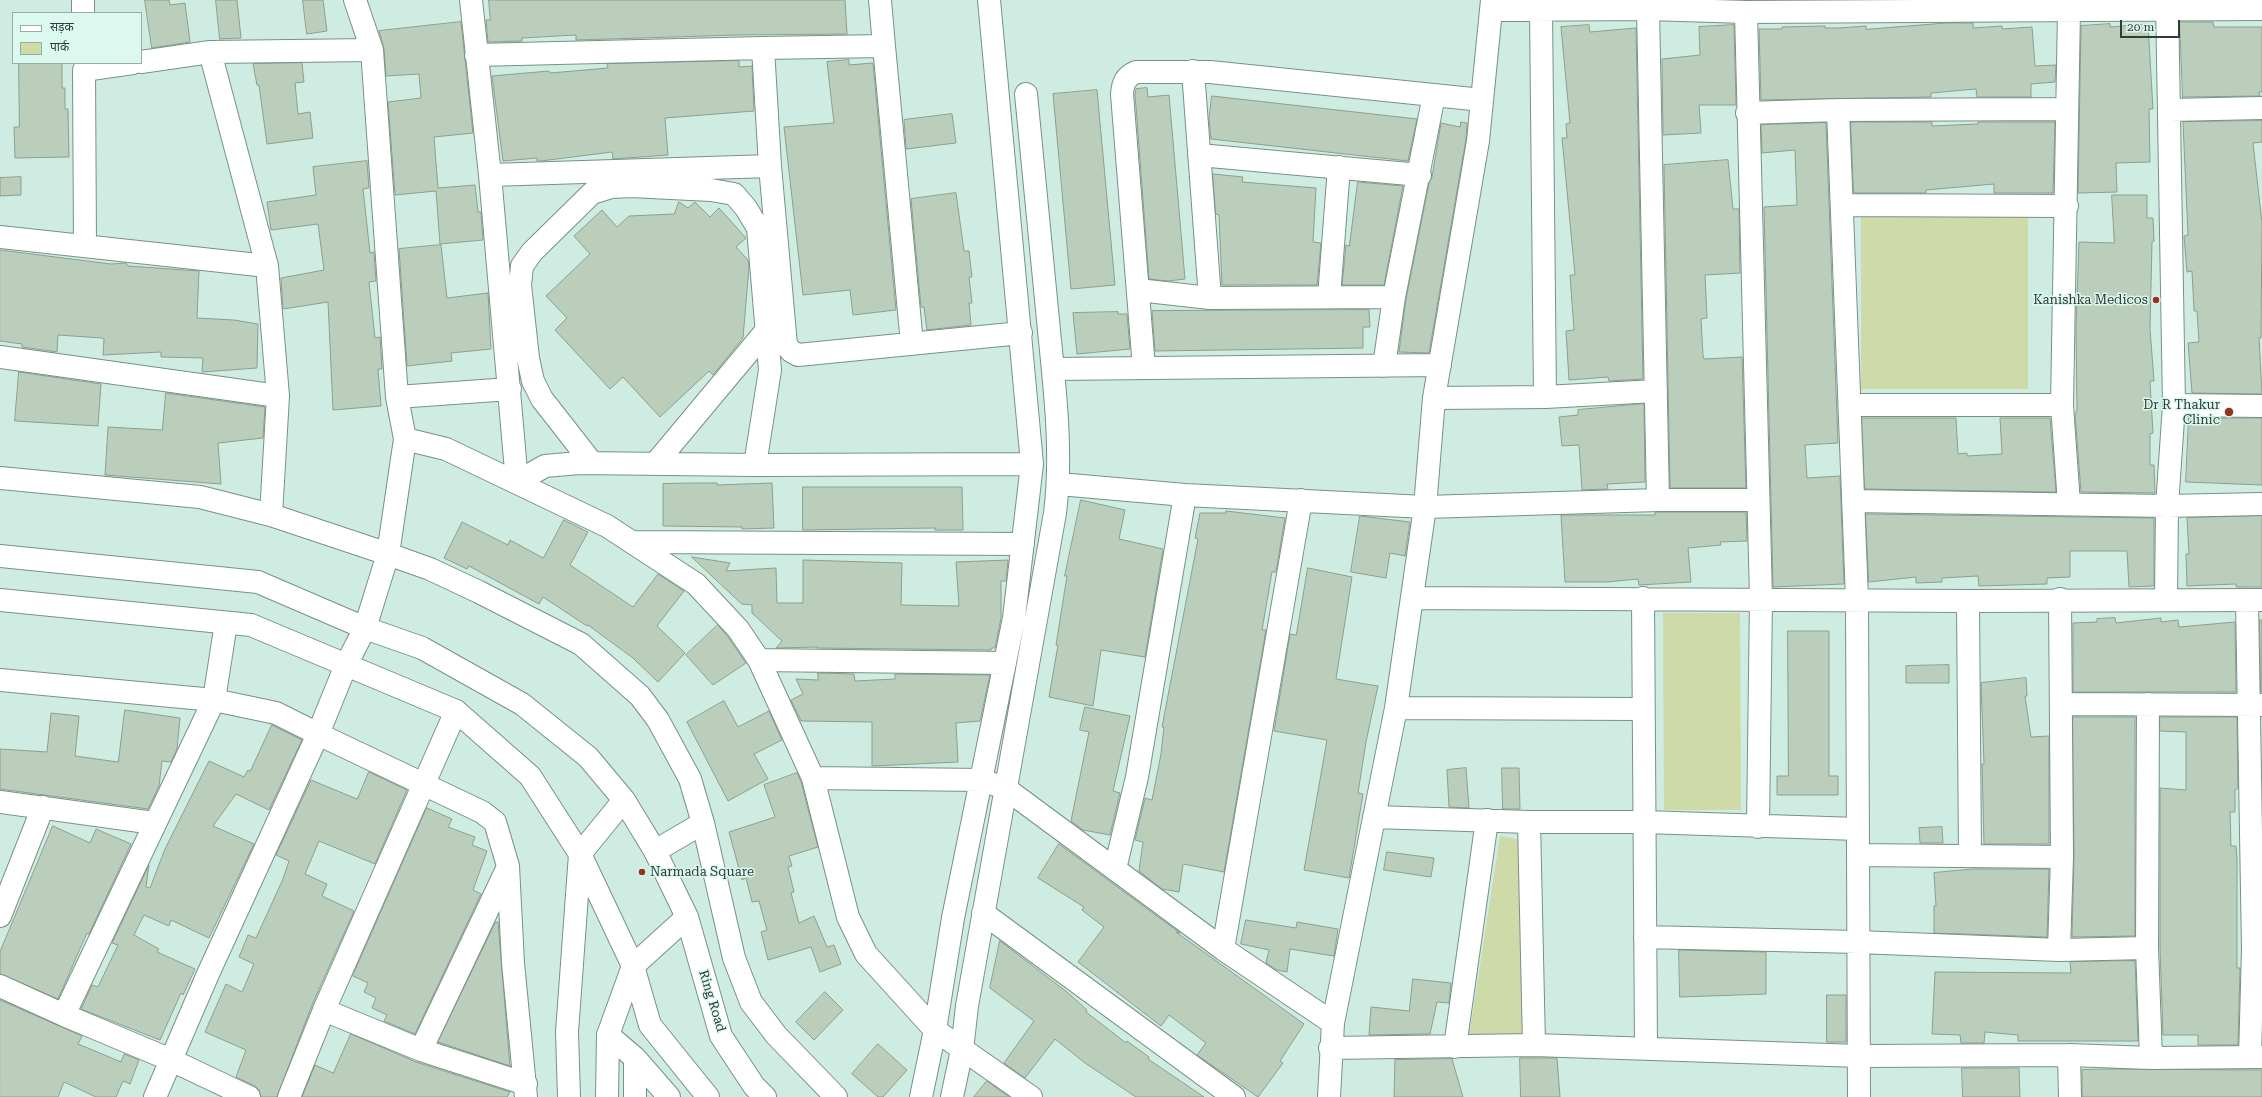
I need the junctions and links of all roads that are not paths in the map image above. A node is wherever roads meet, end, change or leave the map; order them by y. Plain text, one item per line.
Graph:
1 (83, 0) edge
2 (355, 0) edge
3 (472, 0) edge
4 (880, 0) edge
5 (989, 0) edge
6 (1491, 5) edge
7 (2168, 5) edge
8 (1834, 6) edge
9 (1648, 9) junction
10 (2262, 9) edge
11 (1541, 10) junction
12 (2069, 10) junction
13 (83, 12) edge
14 (1746, 12) junction
15 (884, 46) junction
16 (763, 48) junction
17 (372, 50) junction
18 (210, 52) junction
19 (476, 55) junction
20 (142, 62) edge
21 (117, 64) edge
22 (84, 66) edge
23 (1193, 71) junction
24 (1026, 94) dead end
25 (1434, 95) junction
26 (1482, 100) junction
27 (2262, 108) edge
28 (2067, 109) junction
29 (1838, 110) junction
30 (2170, 110) junction
31 (1747, 113) junction
32 (1199, 155) junction
33 (770, 166) junction
34 (1339, 167) junction
35 (490, 175) junction
36 (1420, 175) junction
37 (1842, 205) junction
38 (2067, 206) junction
39 (0, 237) edge
40 (85, 245) junction
41 (267, 266) junction
42 (1138, 290) junction
43 (1329, 297) junction
44 (1394, 297) junction
45 (1210, 298) junction
46 (766, 331) junction
47 (1021, 333) junction
48 (912, 344) junction
49 (0, 357) edge
50 (1023, 361) junction
51 (1052, 364) junction
52 (1440, 365) junction
53 (1384, 366) junction
54 (1144, 368) junction
55 (510, 389) junction
56 (1656, 391) junction
57 (278, 396) junction
58 (397, 397) junction
59 (1545, 397) junction
60 (1434, 398) junction
61 (1850, 404) junction
62 (2062, 405) junction
63 (2174, 405) junction
64 (2262, 406) edge
65 (405, 439) junction
66 (592, 463) junction
67 (655, 464) junction
68 (1032, 464) junction
69 (755, 465) junction
70 (0, 478) edge
71 (517, 482) junction
72 (1058, 484) junction
73 (1185, 496) junction
74 (1302, 500) junction
75 (1658, 500) junction
76 (1758, 500) junction
77 (1853, 501) junction
78 (2069, 504) junction
79 (2262, 504) edge
80 (1425, 506) junction
81 (2167, 506) junction
82 (271, 514) junction
83 (633, 542) junction
84 (1023, 544) junction
85 (388, 554) junction
86 (0, 556) edge
87 (1412, 598) junction
88 (1642, 598) junction
89 (1761, 598) junction
90 (1857, 599) junction
91 (2060, 599) junction
92 (2166, 599) junction
93 (0, 600) edge
94 (2255, 600) edge
95 (1968, 601) junction
96 (226, 623) junction
97 (365, 628) junction
98 (759, 660) junction
99 (1005, 663) junction
100 (346, 665) junction
101 (0, 680) edge
102 (214, 700) junction
103 (2062, 704) junction
104 (2148, 704) junction
105 (2256, 705) edge
106 (1396, 708) junction
107 (1643, 709) junction
108 (456, 711) junction
109 (318, 734) junction
110 (813, 778) junction
111 (981, 780) junction
112 (425, 785) junction
113 (1005, 788) junction
114 (624, 800) junction
115 (0, 802) edge
116 (2256, 804) edge
117 (43, 807) junction
118 (1374, 817) junction
119 (1487, 820) junction
120 (1529, 822) junction
121 (1644, 822) junction
122 (154, 823) junction
123 (703, 823) junction
124 (1758, 827) junction
125 (1858, 829) junction
126 (655, 852) junction
127 (580, 854) junction
128 (1858, 855) junction
129 (1970, 856) junction
130 (2062, 857) junction
131 (508, 866) junction
132 (1115, 869) junction
133 (983, 913) junction
134 (0, 916) edge
135 (687, 917) junction
136 (1645, 937) junction
137 (1858, 942) junction
138 (2147, 948) junction
139 (1223, 949) junction
140 (2258, 949) edge
141 (2059, 950) junction
142 (632, 966) junction
143 (0, 986) edge
144 (324, 1010) junction
145 (64, 1015) junction
146 (1333, 1023) junction
147 (935, 1030) junction
148 (608, 1035) junction
149 (1534, 1045) junction
150 (1455, 1047) junction
151 (1646, 1047) junction
152 (1330, 1048) junction
153 (422, 1050) junction
154 (962, 1050) junction
155 (2069, 1055) junction
156 (1859, 1056) junction
157 (2256, 1057) edge
158 (635, 1058) junction
159 (2151, 1058) junction
160 (171, 1060) junction
161 (526, 1091) edge
162 (155, 1097) edge
163 (249, 1097) edge
164 (290, 1097) edge
165 (569, 1097) edge
166 (607, 1097) edge
167 (635, 1097) edge
168 (669, 1097) edge
169 (708, 1097) edge
170 (765, 1097) edge
171 (836, 1097) edge
172 (921, 1097) edge
173 (952, 1097) edge
174 (1031, 1097) edge
175 (1234, 1097) edge
176 (1329, 1097) edge
177 (1859, 1097) edge
178 (2070, 1097) edge

1 - 13 street
2 - 17 street
3 - 19 street
4 - 15 street
5 - 47 street
6 - 11 street
6 - 26 street
7 - 10 street
7 - 12 street
7 - 30 street
8 - 12 street
8 - 14 street
9 - 11 street
9 - 14 street
9 - 56 street
11 - 59 street
12 - 28 street
14 - 31 street
15 - 16 street
15 - 48 street
16 - 19 street
16 - 33 street
17 - 18 street
17 - 58 street
18 - 20 street
18 - 41 street
19 - 35 street
21 - 22 street
22 - 40 street
23 - 25 street
23 - 32 street
23 - 42 street
24 - 51 street
25 - 26 street
25 - 36 street
26 - 52 street
27 - 30 street
28 - 29 street
28 - 38 street
29 - 31 street
29 - 37 street
30 - 63 street
31 - 76 street
32 - 34 street
32 - 45 street
33 - 35 street
33 - 48 street
34 - 36 street
34 - 43 street
35 - 55 street
36 - 44 street
37 - 38 street
37 - 61 street
38 - 62 street
39 - 40 street
40 - 41 street
41 - 57 street
42 - 45 street
42 - 54 street
43 - 44 street
43 - 45 street
44 - 53 street
46 - 66 street
46 - 67 street
46 - 69 street
47 - 48 street
47 - 50 street
49 - 57 street
50 - 51 street
50 - 68 street
51 - 54 street
51 - 72 street
52 - 53 street
52 - 60 street
53 - 54 street
55 - 58 street
55 - 71 street
56 - 59 street
56 - 75 street
57 - 82 street
58 - 65 street
59 - 60 street
60 - 80 street
61 - 62 street
61 - 77 street
62 - 78 street
63 - 64 street
63 - 81 street
65 - 71 street
65 - 85 street
66 - 67 street
66 - 71 street
67 - 69 street
68 - 69 street
68 - 84 street
70 - 82 street
71 - 83 street
72 - 73 street
72 - 113 street
73 - 74 street
73 - 132 street
74 - 80 street
74 - 139 street
75 - 76 street
75 - 80 street
76 - 89 street
77 - 78 street
77 - 90 street
78 - 81 street
79 - 81 street
80 - 87 street
81 - 92 street
82 - 85 street
83 - 84 street
83 - 98 street
84 - 99 street
85 - 97 street
85 - 123 street
86 - 97 street, Ring Road
87 - 88 street
87 - 106 street
88 - 89 street
88 - 107 street
89 - 90 street
89 - 124 street
90 - 95 street
90 - 125 street
91 - 92 street
91 - 95 street
91 - 103 street
92 - 94 street
93 - 96 street
94 - 105 street
95 - 129 street
96 - 100 street
96 - 102 street
97 - 100 street
97 - 114 street, Ring Road
98 - 99 street
98 - 110 street
99 - 111 street
100 - 108 street
100 - 109 street
101 - 102 street
102 - 109 street
102 - 122 street
103 - 104 street
103 - 130 street
104 - 105 street
104 - 138 street
105 - 116 street
106 - 107 street
106 - 118 street
107 - 121 street
108 - 112 street
108 - 127 street
109 - 112 street
109 - 160 street
110 - 111 street
110 - 147 street
111 - 113 street
111 - 147 street
112 - 131 street
112 - 144 street
113 - 132 street
113 - 133 street
114 - 126 street, Ring Road
114 - 127 street
115 - 117 street
116 - 140 street
117 - 122 street
117 - 134 street
118 - 119 street
118 - 146 street
119 - 120 street
119 - 150 street
120 - 121 street
120 - 149 street
121 - 124 street
121 - 136 street
122 - 145 street
123 - 126 street
123 - 171 street
124 - 125 street
125 - 128 street
126 - 135 street, Ring Road
127 - 142 street
127 - 165 street
128 - 129 street
128 - 137 street
129 - 130 street
130 - 141 street
131 - 153 street
131 - 161 street
132 - 139 street
133 - 154 street
133 - 175 street
135 - 142 street
135 - 170 street, Ring Road
136 - 137 street
136 - 151 street
137 - 141 street
137 - 156 street
138 - 141 street
138 - 159 street
139 - 146 street
140 - 157 street
142 - 148 street
142 - 169 street
143 - 145 street
144 - 153 street
144 - 164 street
145 - 160 street
146 - 152 street
147 - 154 street
147 - 172 street
148 - 158 street
148 - 166 street
149 - 150 street
149 - 151 street
150 - 152 street
151 - 156 street
152 - 176 street
153 - 161 street
154 - 173 street
154 - 174 street
155 - 156 street
155 - 159 street
155 - 178 street
156 - 177 street
157 - 159 street
158 - 167 street
158 - 168 street
160 - 162 street
160 - 163 street

